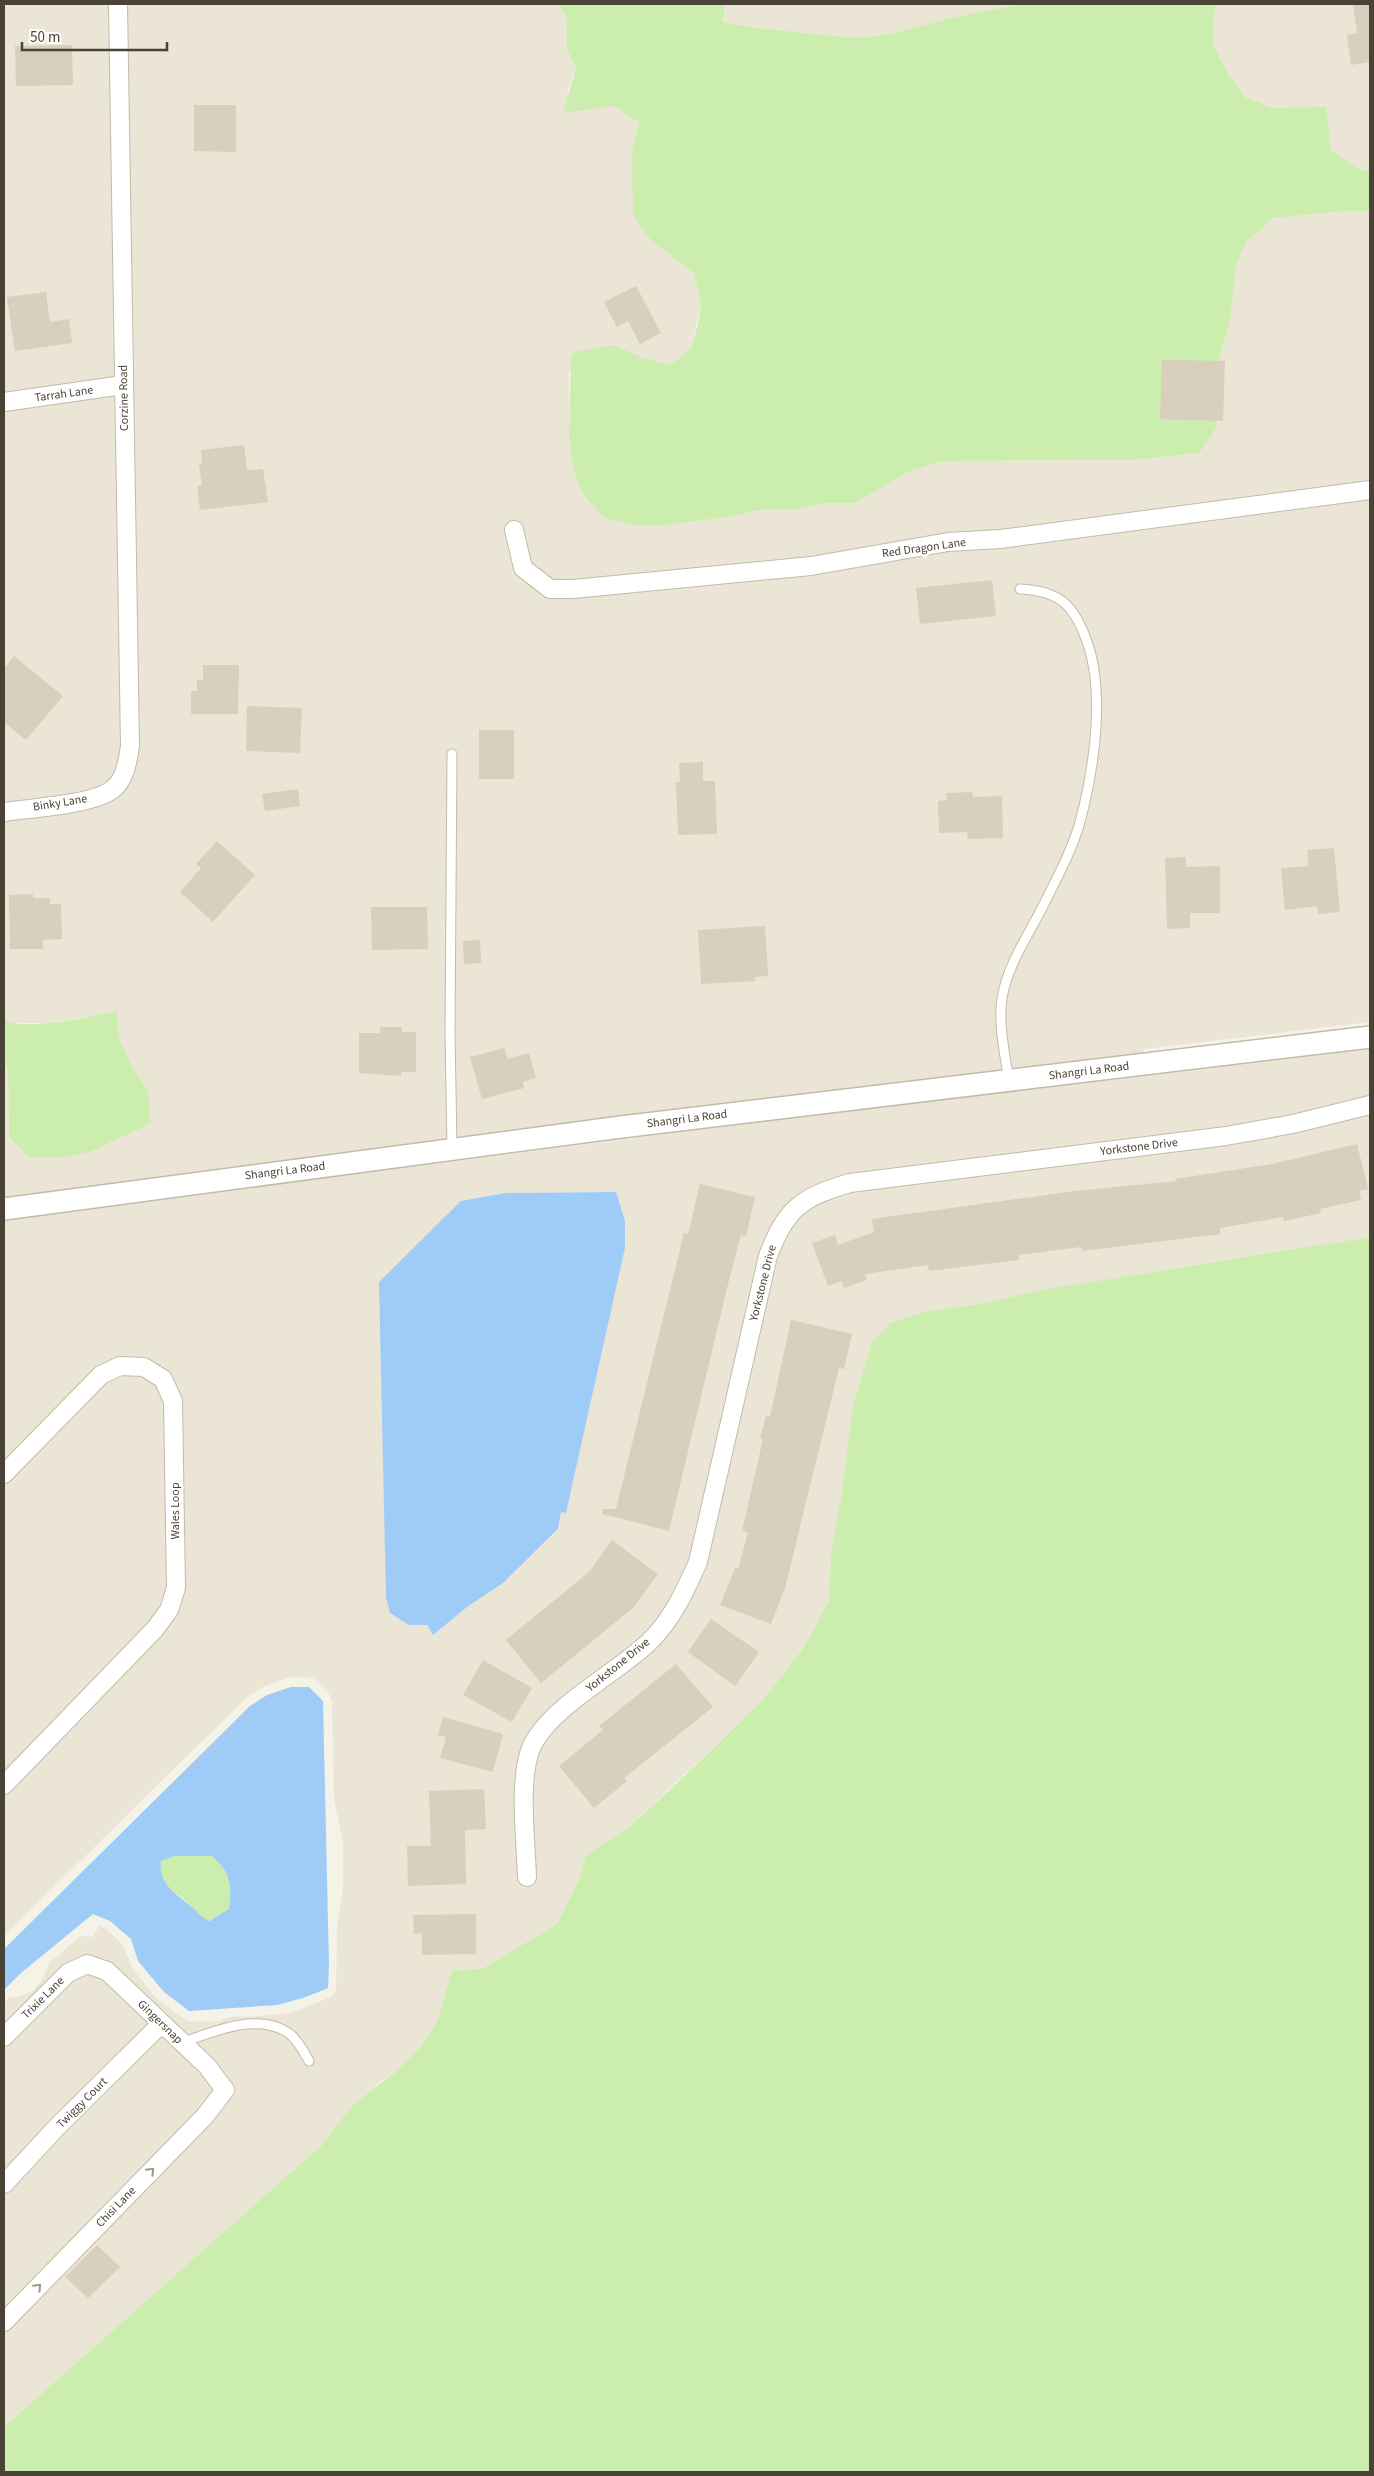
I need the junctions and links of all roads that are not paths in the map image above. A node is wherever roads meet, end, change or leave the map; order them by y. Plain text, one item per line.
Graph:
1 (118, 4) edge
2 (123, 385) junction
3 (4, 402) edge
4 (1370, 490) edge
5 (514, 530) dead end
6 (1020, 589) dead end
7 (452, 754) dead end
8 (114, 789) joint
9 (4, 812) edge
10 (1370, 1037) edge
11 (1009, 1081) junction
12 (1370, 1105) edge
13 (452, 1149) junction
14 (4, 1209) edge
15 (4, 1474) edge
16 (4, 1785) edge
17 (528, 1877) dead end
18 (87, 1964) joint
19 (162, 2024) junction
20 (4, 2037) edge
21 (182, 2043) junction
22 (309, 2061) dead end
23 (225, 2090) joint
24 (4, 2184) edge
25 (4, 2322) edge

1 - 2 street, Corzine Road
2 - 3 street, Tarrah Lane
2 - 8 street, Corzine Road
4 - 5 street, Red Dragon Lane
6 - 11 lane
7 - 13 lane
8 - 9 street, Binky Lane
10 - 11 street, Shangri La Road
11 - 13 street, Shangri La Road
12 - 17 street, Yorkstone Drive
13 - 14 street, Shangri La Road
15 - 16 street, Wales Loop
18 - 19 street, Gingersnap
18 - 20 street, Trixie Lane
19 - 21 street, Gingersnap
19 - 24 street, Twiggy Court
21 - 22 lane
21 - 23 street, Gingersnap
25 -> 23 street, Chisi Lane

